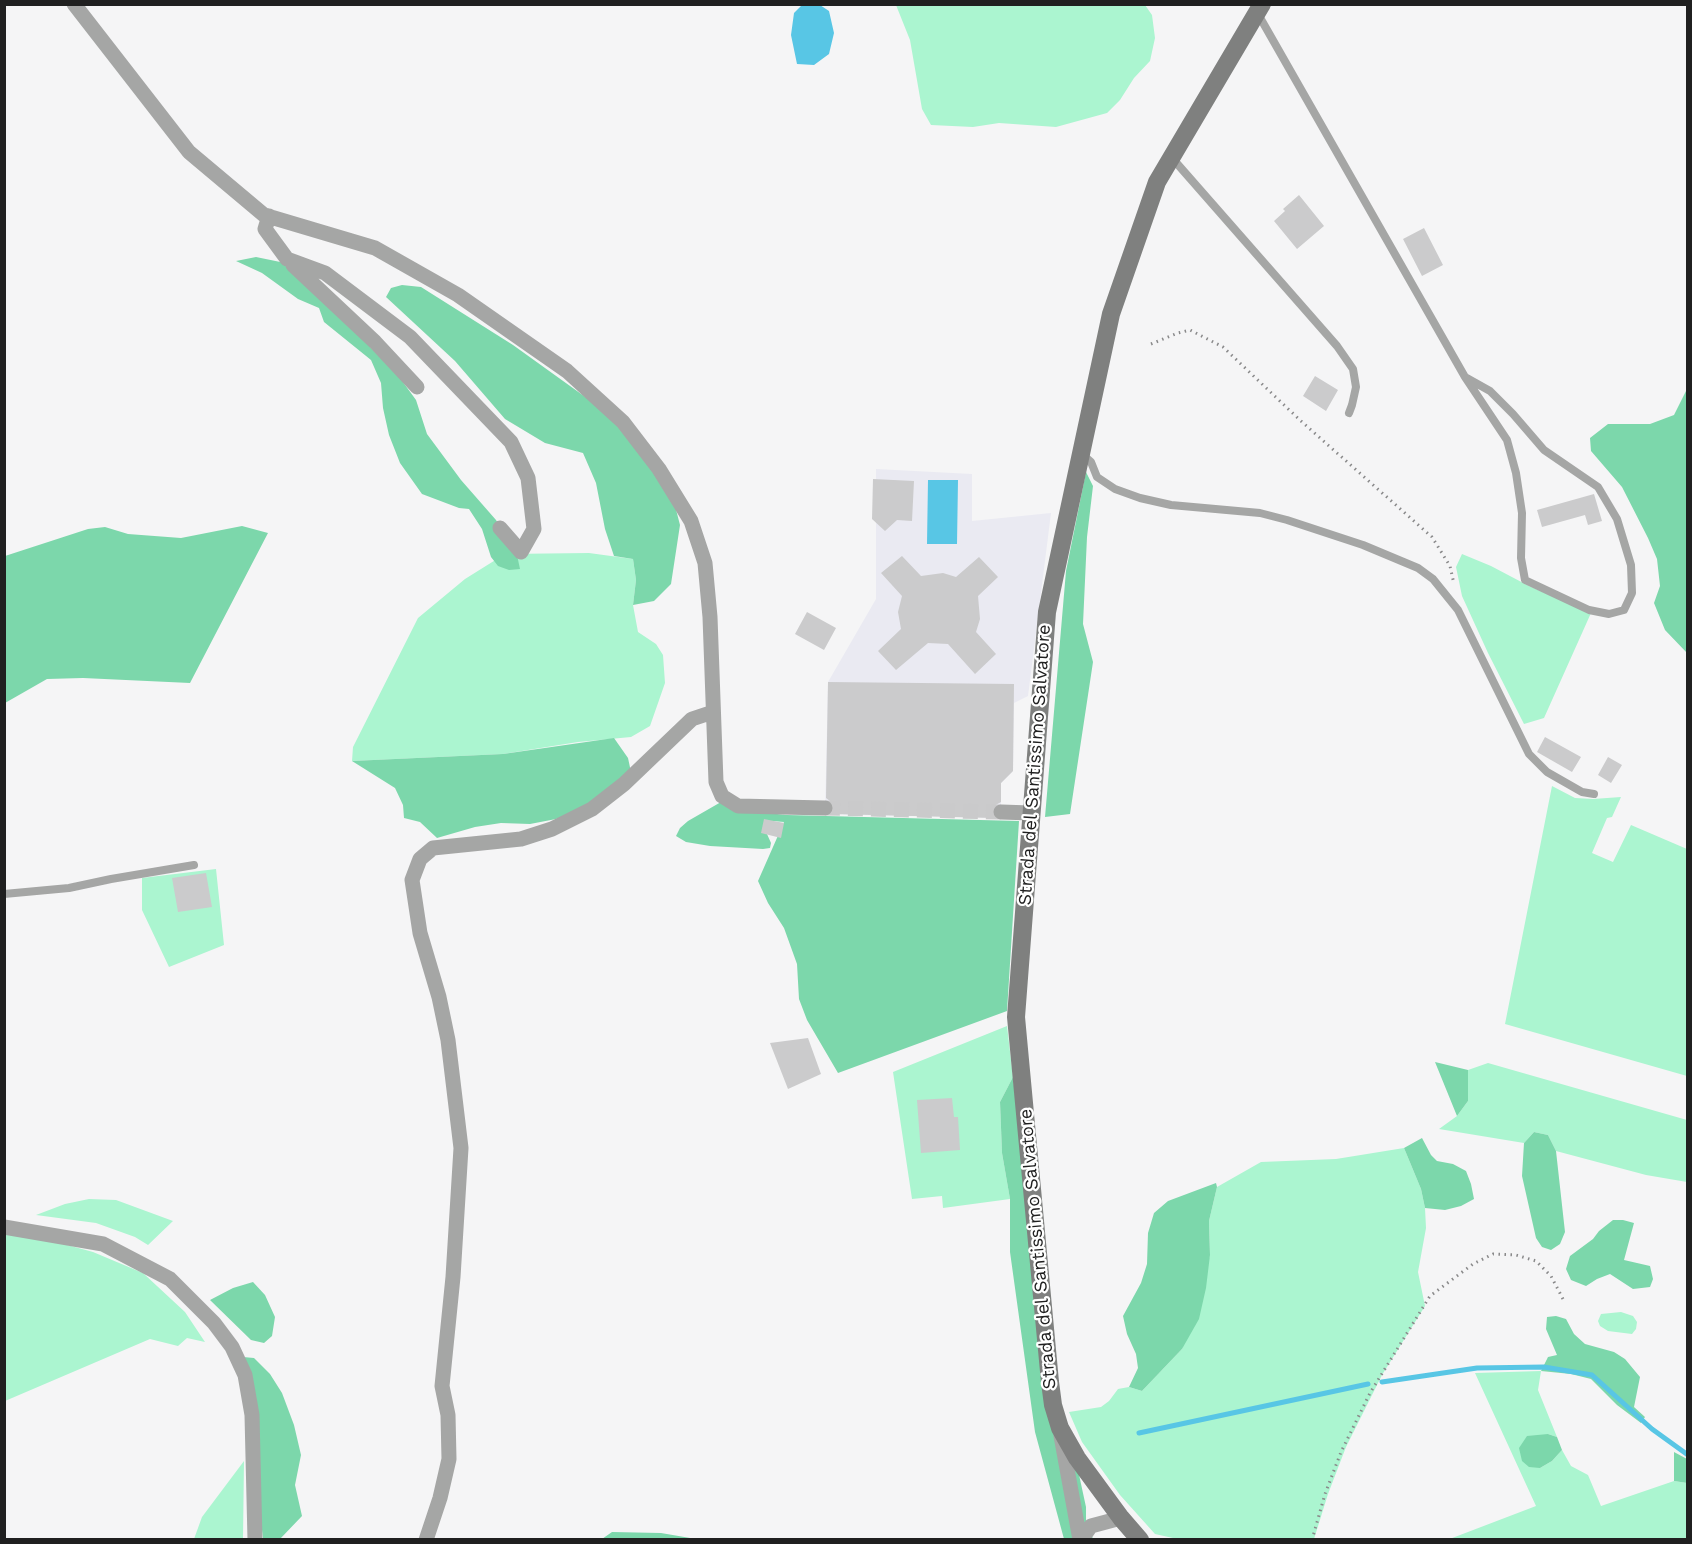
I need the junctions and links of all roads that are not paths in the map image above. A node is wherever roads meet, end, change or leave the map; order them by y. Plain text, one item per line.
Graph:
1 (80, 7) edge
2 (1260, 9) edge
3 (1172, 158) junction
4 (269, 216) junction
5 (287, 259) junction
6 (1465, 377) junction
7 (417, 387) dead end
8 (1348, 412) dead end
9 (1081, 453) junction
10 (500, 528) dead end
11 (713, 712) junction
12 (1594, 794) dead end
13 (825, 808) tunnel mouth
14 (1001, 812) tunnel mouth
15 (1031, 813) junction
16 (194, 865) dead end
17 (4, 894) edge
18 (4, 1227) edge
19 (1060, 1428) junction
20 (1121, 1518) junction
21 (255, 1539) edge
22 (426, 1539) edge
23 (1080, 1539) edge
24 (1140, 1539) edge

1 - 4 street
2 - 3 street, Strada del Santissimo Salvatore
2 - 6 lane
3 - 8 lane
3 - 9 street, Strada del Santissimo Salvatore
4 - 5 street
4 - 11 street
5 - 7 street
5 - 10 street
6 - 6 lane
9 - 12 lane
9 - 15 street, Strada del Santissimo Salvatore
11 - 13 street
11 - 22 street
14 - 15 street
15 - 19 street, Strada del Santissimo Salvatore
16 - 17 lane
18 - 21 street
19 - 20 street, Strada del Santissimo Salvatore
19 - 23 street
20 - 23 street
20 - 24 street, Strada del Santissimo Salvatore

